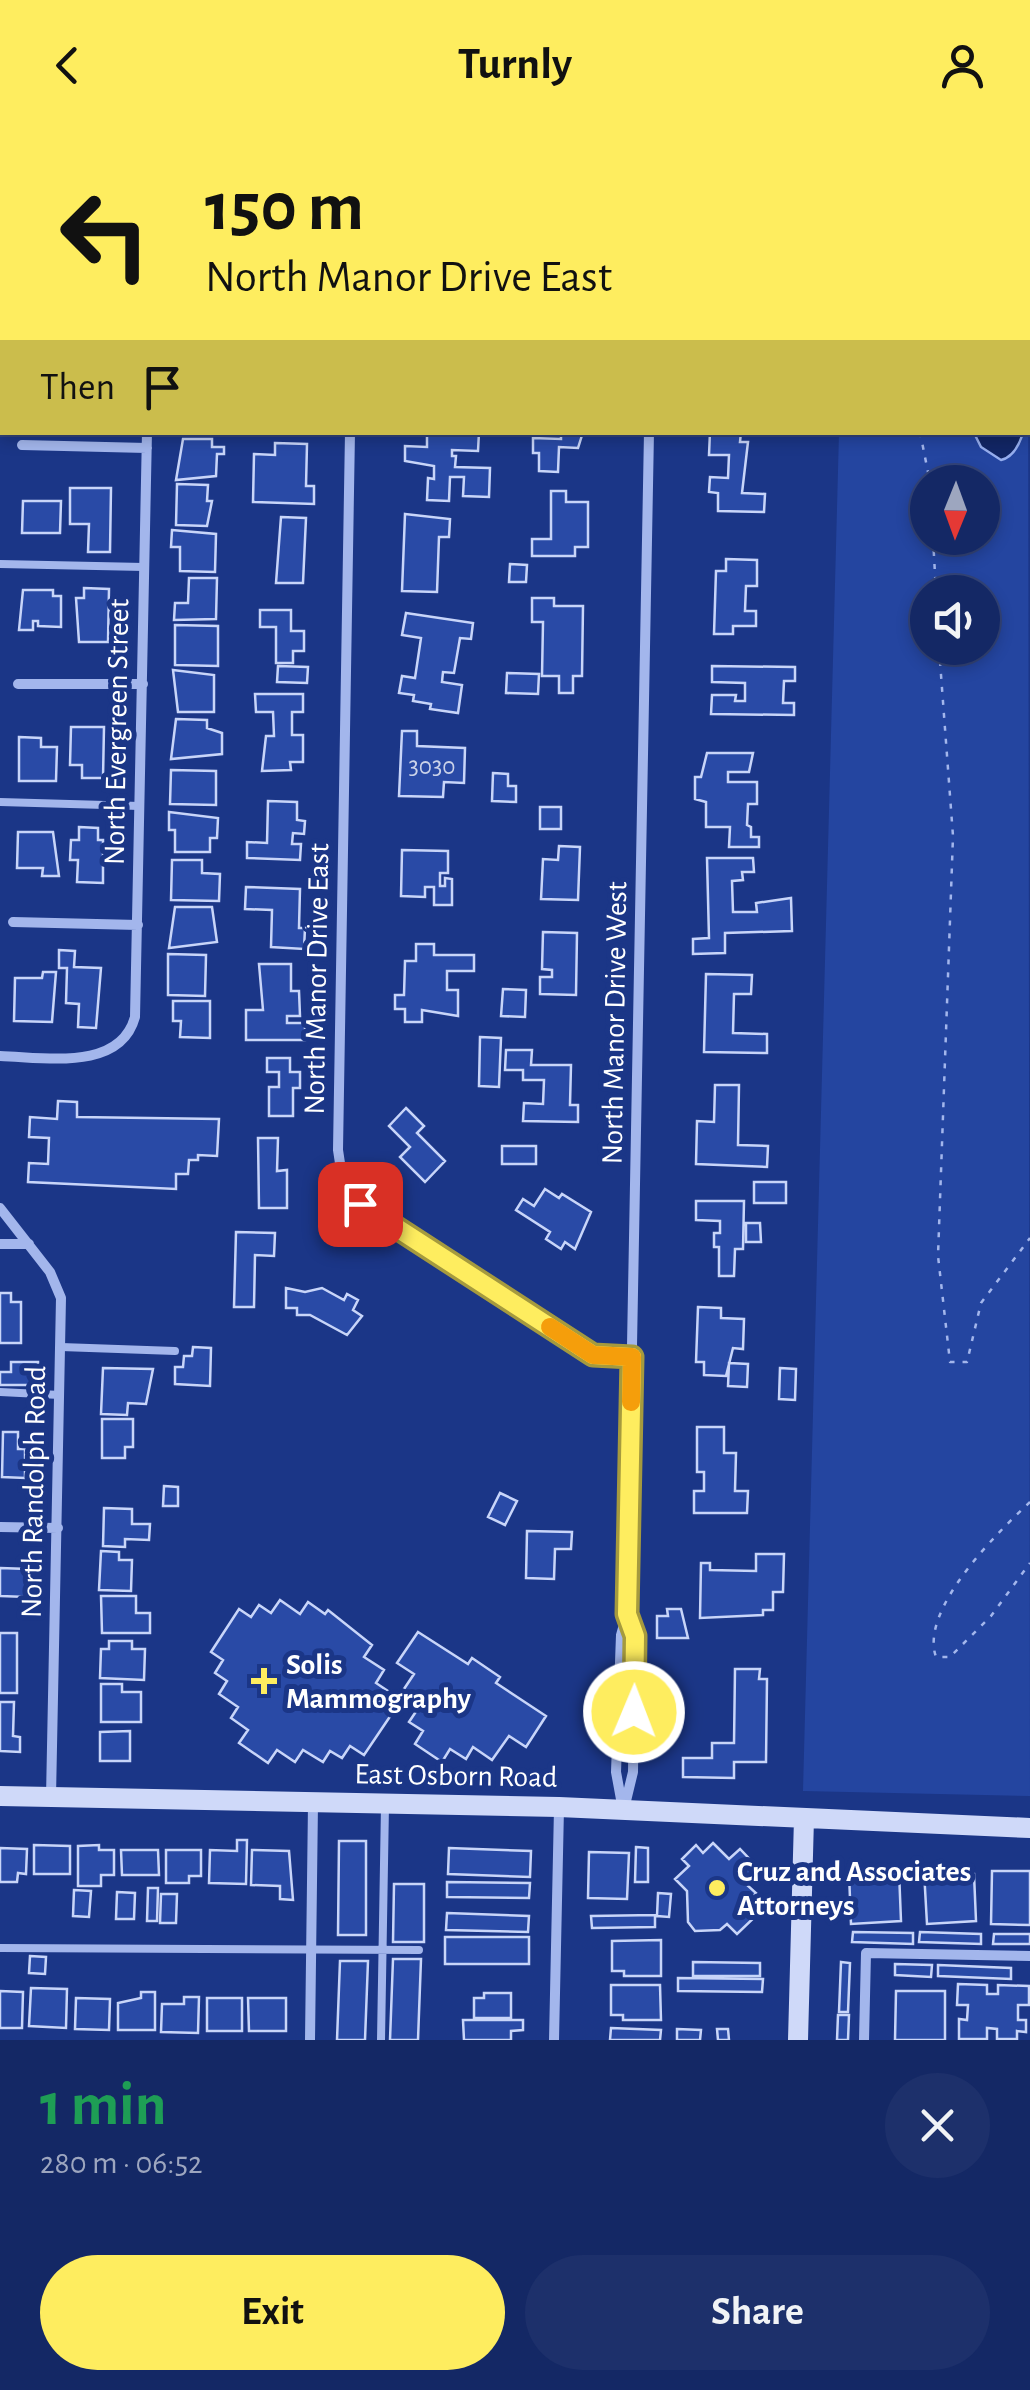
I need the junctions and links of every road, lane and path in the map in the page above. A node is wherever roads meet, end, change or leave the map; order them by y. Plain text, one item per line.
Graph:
1 (147, 435) edge
2 (350, 435) edge
3 (650, 435) edge
4 (921, 435) edge
5 (22, 445) dead end
6 (147, 448) junction
7 (927, 465) edge
8 (0, 564) edge
9 (144, 567) junction
10 (940, 665) edge
11 (18, 684) dead end
12 (143, 684) junction
13 (0, 802) edge
14 (140, 806) junction
15 (13, 922) dead end
16 (138, 925) junction
17 (0, 1056) edge
18 (0, 1208) edge
19 (1030, 1238) edge
20 (0, 1244) edge
21 (28, 1244) junction
22 (61, 1347) junction
23 (175, 1351) dead end
24 (632, 1357) junction
25 (0, 1392) edge
26 (60, 1395) junction
27 (1030, 1502) edge
28 (0, 1527) edge
29 (58, 1528) junction
30 (1030, 1563) edge
31 (627, 1614) junction
32 (618, 1712) junction
33 (634, 1712) junction
34 (0, 1796) edge
35 (51, 1796) junction
36 (313, 1802) junction
37 (385, 1803) junction
38 (560, 1806) junction
39 (624, 1810) junction
40 (804, 1818) junction
41 (1030, 1828) edge
42 (0, 1948) edge
43 (382, 1949) junction
44 (420, 1950) dead end
45 (312, 1952) junction
46 (1030, 1956) edge
47 (310, 2040) edge
48 (380, 2040) edge
49 (554, 2040) edge
50 (798, 2040) edge
51 (864, 2040) edge

1 - 6 street, North Evergreen Street
2 - 24 street, North Manor Drive East
3 - 24 street, North Manor Drive West
4 - 7 path
5 - 6 street
6 - 9 street, North Evergreen Street
8 - 9 lane
9 - 12 street, North Evergreen Street
10 - 19 path
11 - 12 street
12 - 14 street, North Evergreen Street
13 - 14 lane
14 - 16 street, North Evergreen Street
15 - 16 street
16 - 17 street, North Evergreen Street
18 - 21 street, North Randolph Road
20 - 21 street
21 - 22 street, North Randolph Road
22 - 23 lane
22 - 26 street, North Randolph Road
24 - 31 street, North Manor Drive West
25 - 26 lane
26 - 29 street, North Randolph Road
27 - 30 path
28 - 29 street
29 - 35 street, North Randolph Road
31 - 32 street, North Manor Drive West
31 - 33 street, North Manor Drive West
32 - 33 street
32 - 39 street, North Manor Drive West
33 - 39 street, North Manor Drive West
34 - 35 main road, East Osborn Road
35 - 36 main road, East Osborn Road
36 - 37 main road, East Osborn Road
36 - 45 street
37 - 38 main road, East Osborn Road
37 - 43 lane
38 - 39 main road, East Osborn Road
38 - 49 street
39 - 40 main road, East Osborn Road
40 - 41 main road, East Osborn Road
40 - 50 main road
42 - 45 lane
43 - 44 lane
43 - 45 lane
43 - 48 lane
45 - 47 street
46 - 51 street

